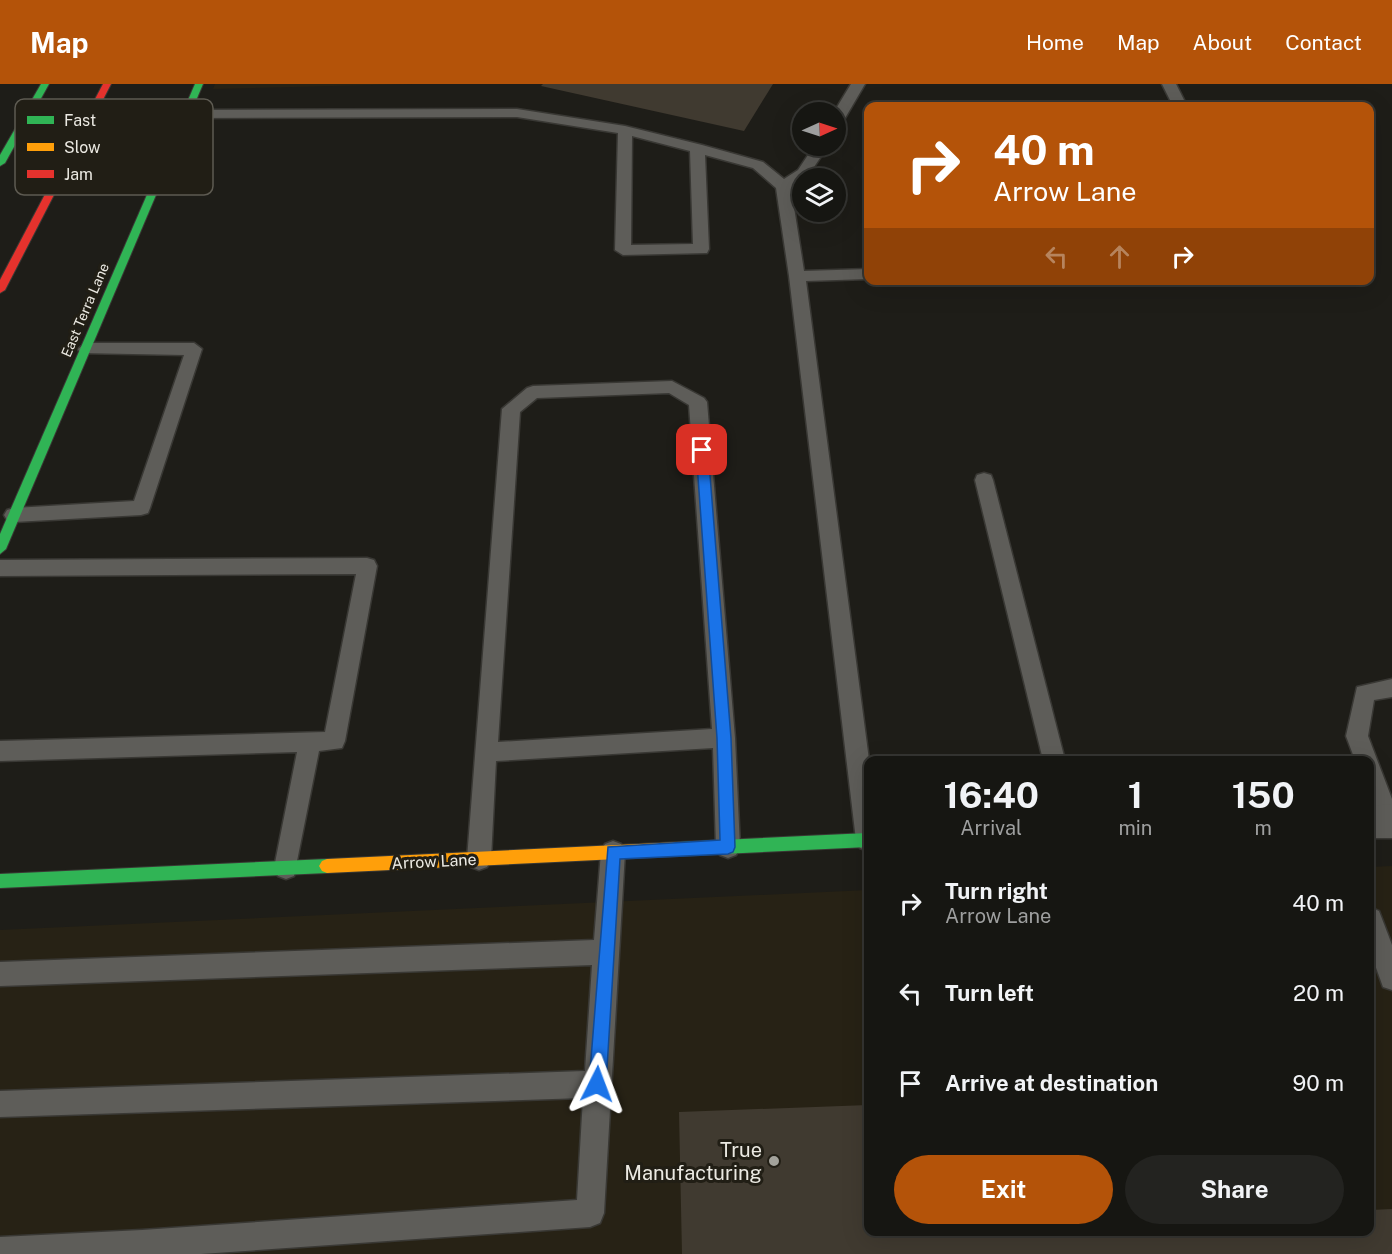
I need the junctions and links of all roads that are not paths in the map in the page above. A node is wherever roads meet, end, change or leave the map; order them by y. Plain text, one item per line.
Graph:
1 (45, 84) edge
2 (107, 84) edge
3 (199, 84) edge
4 (858, 84) edge
5 (1169, 84) edge
6 (36, 99) edge
7 (99, 99) edge
8 (193, 99) edge
9 (1178, 102) edge
10 (846, 105) edge
11 (213, 114) edge
12 (625, 130) junction
13 (15, 137) edge
14 (697, 148) junction
15 (814, 156) edge
16 (0, 163) edge
17 (783, 186) junction
18 (49, 195) edge
19 (152, 195) edge
20 (864, 274) edge
21 (797, 276) junction
22 (0, 290) edge
23 (86, 350) junction
24 (984, 480) dead end
25 (14, 515) junction
26 (0, 549) edge
27 (0, 568) edge
28 (1392, 688) edge
29 (724, 738) junction
30 (310, 742) junction
31 (0, 751) edge
32 (486, 752) junction
33 (1053, 756) edge
34 (1364, 756) edge
35 (1374, 785) edge
36 (864, 808) edge
37 (1384, 821) edge
38 (864, 840) edge
39 (728, 847) junction
40 (613, 852) junction
41 (480, 859) junction
42 (286, 868) junction
43 (0, 881) edge
44 (1374, 930) edge
45 (605, 952) junction
46 (0, 974) edge
47 (1392, 978) edge
48 (597, 1084) junction
49 (0, 1104) edge
50 (141, 1249) edge
51 (0, 1251) edge

1 - 6 main road
2 - 7 main road
3 - 8 main road, East Terra Lane
4 - 10 lane
5 - 9 lane
11 - 12 lane
12 - 14 lane
12 - 14 lane
13 - 16 main road
14 - 17 lane
15 - 17 lane
17 - 21 lane
18 - 22 main road
19 - 23 main road, East Terra Lane
20 - 21 lane
21 - 36 lane
23 - 25 main road, East Terra Lane
23 - 25 lane
24 - 33 lane
25 - 26 main road, East Terra Lane
27 - 30 lane
28 - 34 lane
29 - 32 lane
29 - 32 lane
29 - 39 lane
30 - 31 lane
30 - 42 lane
32 - 41 lane
35 - 37 lane
38 - 39 main road, Arrow Lane
39 - 40 main road, Arrow Lane
40 - 41 main road, Arrow Lane
40 - 45 lane
41 - 42 main road, Arrow Lane
42 - 43 main road, Arrow Lane
44 - 47 lane
45 - 46 lane
45 - 48 lane
48 - 49 lane
48 - 50 lane
50 - 51 lane

